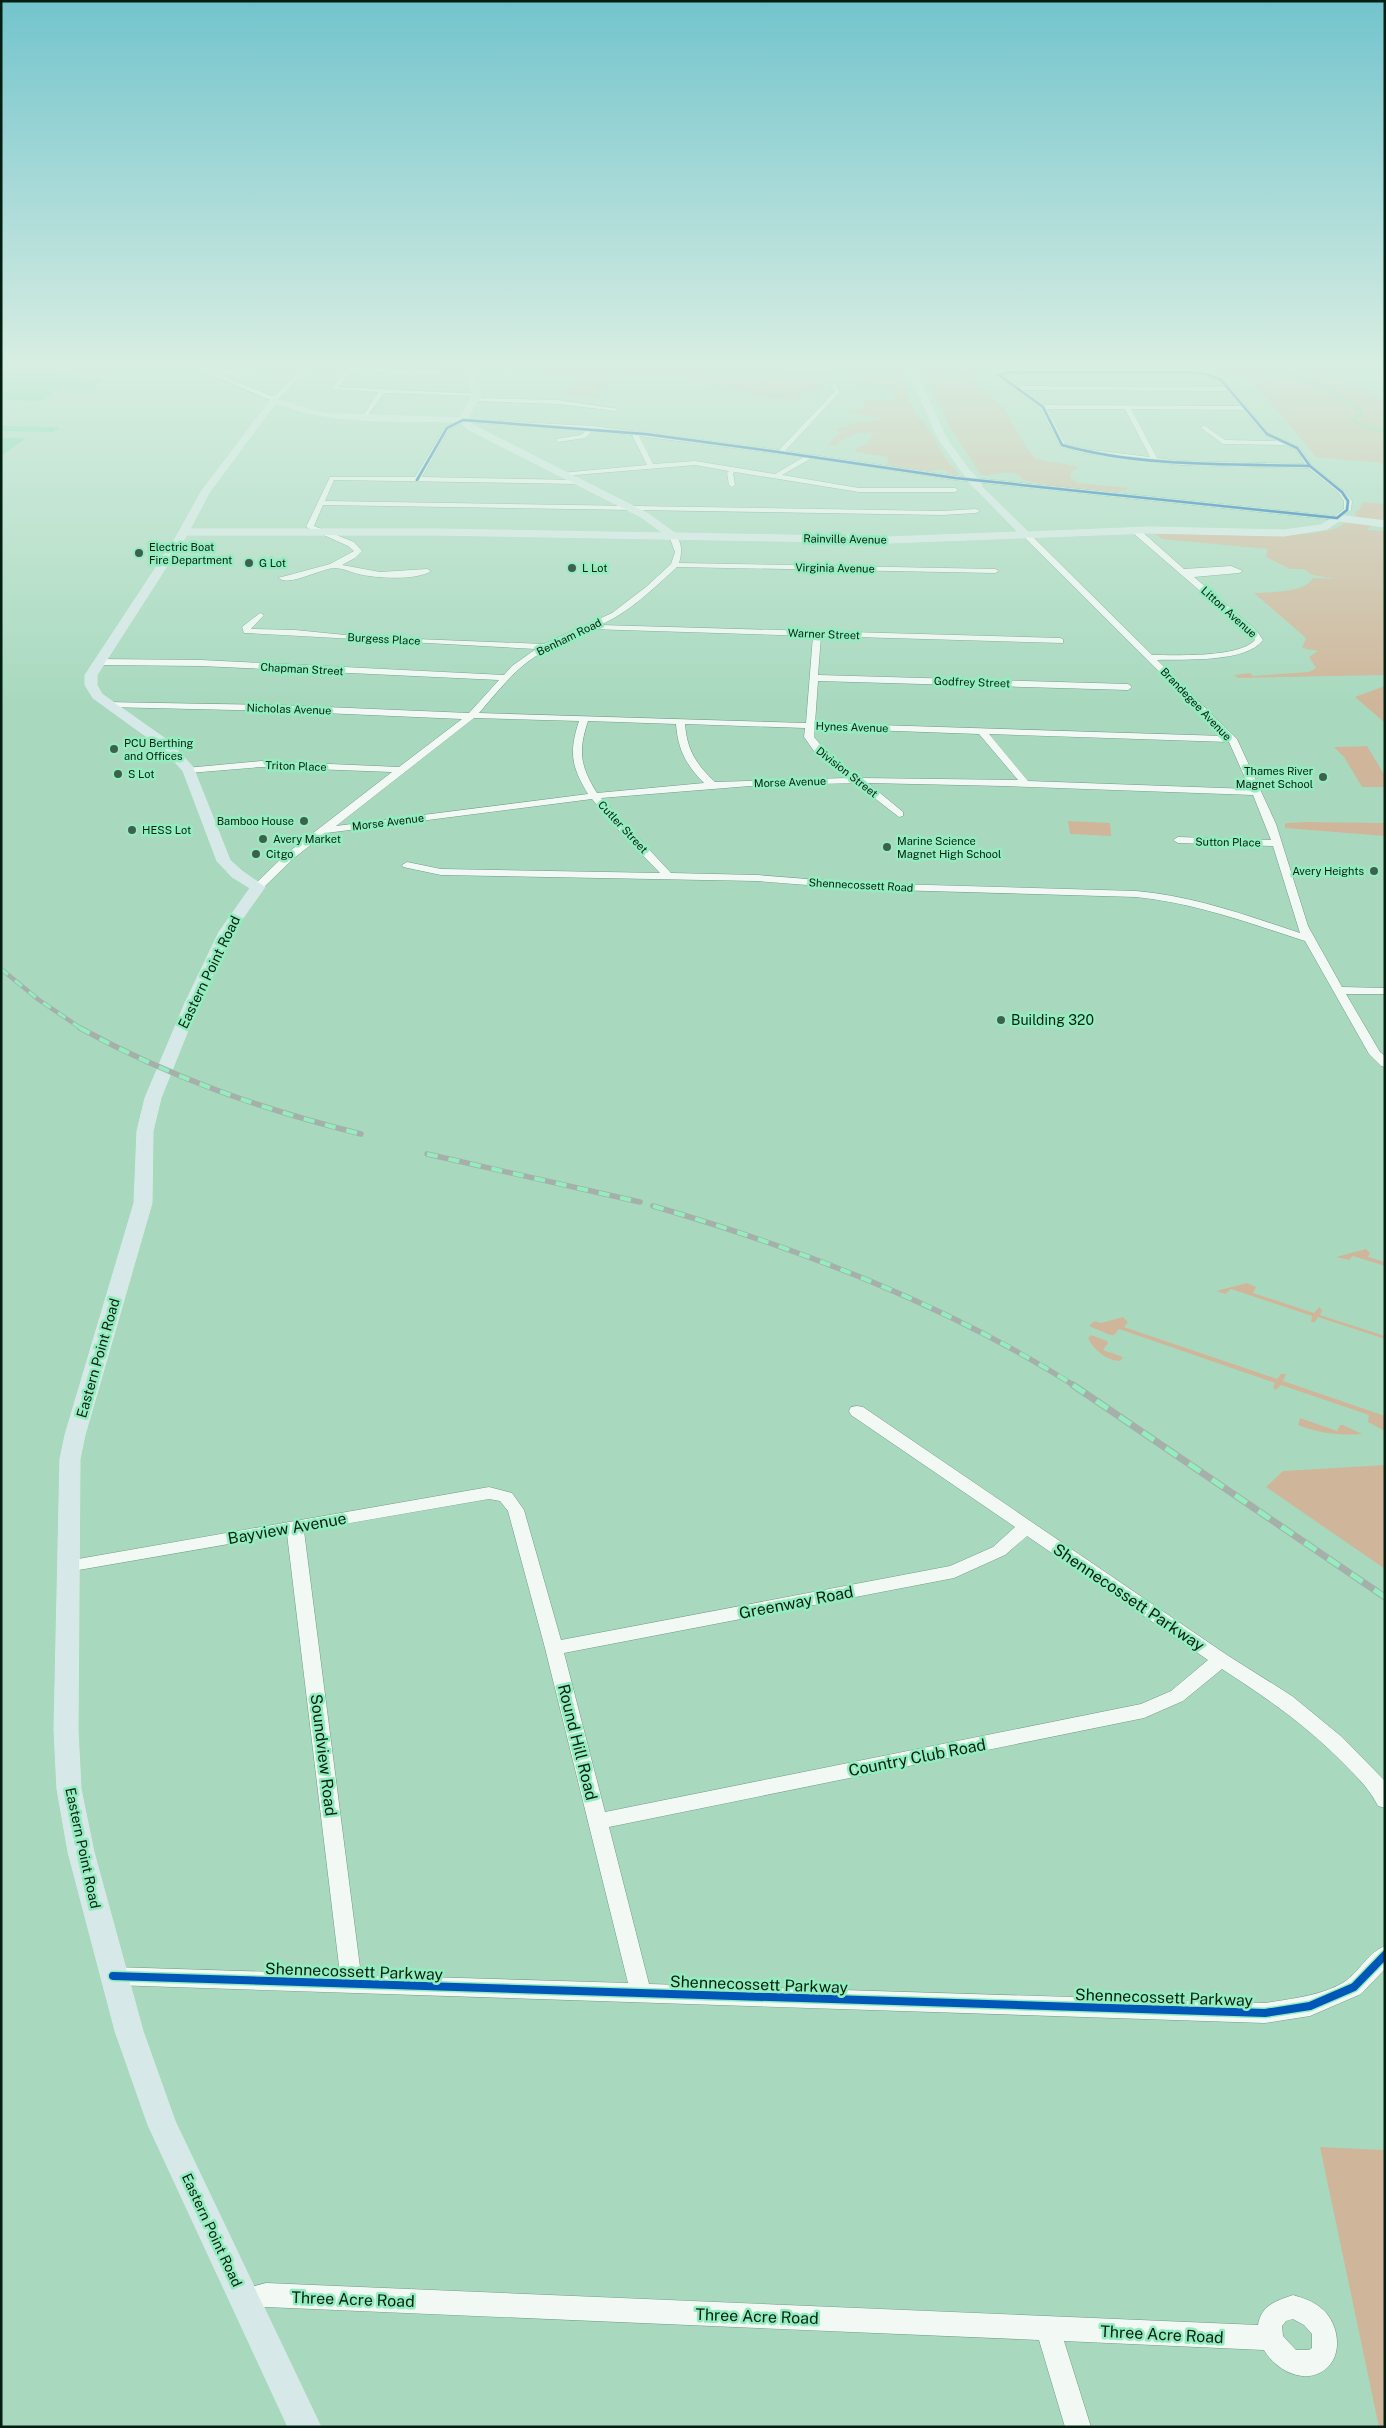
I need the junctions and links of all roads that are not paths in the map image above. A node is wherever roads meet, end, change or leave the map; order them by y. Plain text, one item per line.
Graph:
1 (218, 475) edge
2 (420, 475) edge
3 (566, 475) edge
4 (730, 475) edge
5 (780, 475) edge
6 (934, 475) edge
7 (969, 475) edge
8 (1322, 475) edge
9 (417, 480) junction
10 (580, 482) junction
11 (732, 485) dead end
12 (1033, 488) junction
13 (955, 490) dead end
14 (1025, 494) dead end
15 (321, 502) junction
16 (631, 508) junction
17 (976, 511) dead end
18 (1337, 518) junction
19 (1385, 524) edge
20 (319, 531) junction
21 (1136, 531) junction
22 (184, 532) junction
23 (673, 536) junction
24 (1027, 536) junction
25 (333, 565) junction
26 (675, 565) junction
27 (427, 571) dead end
28 (995, 571) dead end
29 (1185, 573) junction
30 (282, 578) dead end
31 (260, 615) dead end
32 (589, 627) junction
33 (817, 634) junction
34 (1060, 641) dead end
35 (544, 647) junction
36 (1152, 658) junction
37 (98, 662) junction
38 (506, 678) junction
39 (815, 678) junction
40 (1128, 687) dead end
41 (107, 704) junction
42 (472, 716) junction
43 (584, 718) junction
44 (680, 722) junction
45 (809, 725) junction
46 (982, 731) junction
47 (1232, 739) junction
48 (189, 770) junction
49 (403, 770) junction
50 (858, 781) junction
51 (1026, 784) junction
52 (712, 785) junction
53 (1258, 792) junction
54 (594, 794) junction
55 (898, 814) dead end
56 (326, 830) junction
57 (1178, 840) dead end
58 (1278, 843) junction
59 (407, 865) dead end
60 (667, 876) junction
61 (258, 887) junction
62 (1310, 941) junction
63 (1338, 990) junction
64 (1385, 991) edge
65 (1385, 1063) edge
66 (857, 1411) dead end
67 (506, 1496) joint
68 (296, 1527) junction
69 (1026, 1527) junction
70 (67, 1566) junction
71 (554, 1648) junction
72 (1222, 1660) junction
73 (1385, 1800) edge
74 (599, 1821) junction
75 (1385, 1955) edge
76 (113, 1976) junction
77 (352, 1983) junction
78 (641, 1992) junction
79 (244, 2299) junction
80 (1048, 2329) junction
81 (1270, 2338) dead end
82 (305, 2427) edge
83 (1078, 2427) edge

1 - 22 main road
2 - 9 street
3 - 10 main road
4 - 11 street
5 - 13 street
6 - 12 street
7 - 24 main road, bridge
8 - 18 street
9 - 10 street
9 - 15 street
10 - 16 main road
12 - 14 street
12 - 18 street
15 - 16 street
15 - 20 street
16 - 17 street
16 - 23 main road
18 - 19 main road
18 - 21 main road, Rainville Avenue
20 - 22 main road, Rainville Avenue
20 - 23 main road, Rainville Avenue
20 - 25 street
21 - 24 main road, Rainville Avenue
21 - 29 street, Litton Avenue
22 - 37 main road
23 - 24 main road, Rainville Avenue
23 - 26 street
24 - 36 street, Brandegee Avenue
25 - 27 street
25 - 30 street
26 - 28 street, Virginia Avenue
26 - 32 street, Benham Road
29 - 29 street
29 - 36 street, Litton Avenue
31 - 35 street, Burgess Place
32 - 33 street, Warner Street
32 - 35 street, Benham Road
33 - 34 street, Warner Street
33 - 39 street, Division Street
35 - 38 street, Benham Road
36 - 47 street, Brandegee Avenue
37 - 38 street, Chapman Street
37 - 41 main road
38 - 42 street, Benham Road
39 - 40 street, Godfrey Street
39 - 45 street, Division Street
41 - 42 street, Nicholas Avenue
41 - 48 main road
42 - 43 street, Hynes Avenue
42 - 49 street, Benham Road
43 - 44 street, Hynes Avenue
43 - 54 street, Cutler Street
44 - 45 street, Hynes Avenue
44 - 52 street
45 - 46 street, Hynes Avenue
45 - 50 street, Division Street
46 - 47 street, Hynes Avenue
46 - 51 street
47 - 53 street, Brandegee Avenue
48 - 49 street, Triton Place
48 - 61 main road
49 - 56 street, Benham Road
50 - 51 street, Morse Avenue
50 - 52 street, Morse Avenue
50 - 55 street, Division Street
51 - 53 street, Morse Avenue
52 - 54 street, Morse Avenue
53 - 58 street, Brandegee Avenue
54 - 56 street, Morse Avenue
54 - 60 street, Cutler Street
56 - 61 street, Benham Road
57 - 58 street, Sutton Place
58 - 62 street, Brandegee Avenue
59 - 60 street, Shennecossett Road
60 - 62 street, Shennecossett Road
61 - 70 main road, Eastern Point Road
62 - 63 street
63 - 64 street
63 - 65 street
66 - 69 street, Shennecossett Parkway
67 - 68 street, Bayview Avenue
67 - 71 street, Round Hill Road
68 - 70 street, Bayview Avenue
68 - 77 street, Soundview Road
69 - 71 street, Greenway Road
69 - 72 street, Shennecossett Parkway
70 - 76 main road, Eastern Point Road
71 - 74 street, Round Hill Road
72 - 73 street, Shennecossett Parkway
72 - 74 street, Country Club Road
74 - 78 street, Round Hill Road
75 - 78 street, Shennecossett Parkway
76 - 77 street, Shennecossett Parkway
76 - 79 main road, Eastern Point Road
77 - 78 street, Shennecossett Parkway
79 - 80 street, Three Acre Road
79 - 82 main road, Eastern Point Road
80 - 81 street, Three Acre Road
80 - 83 street

